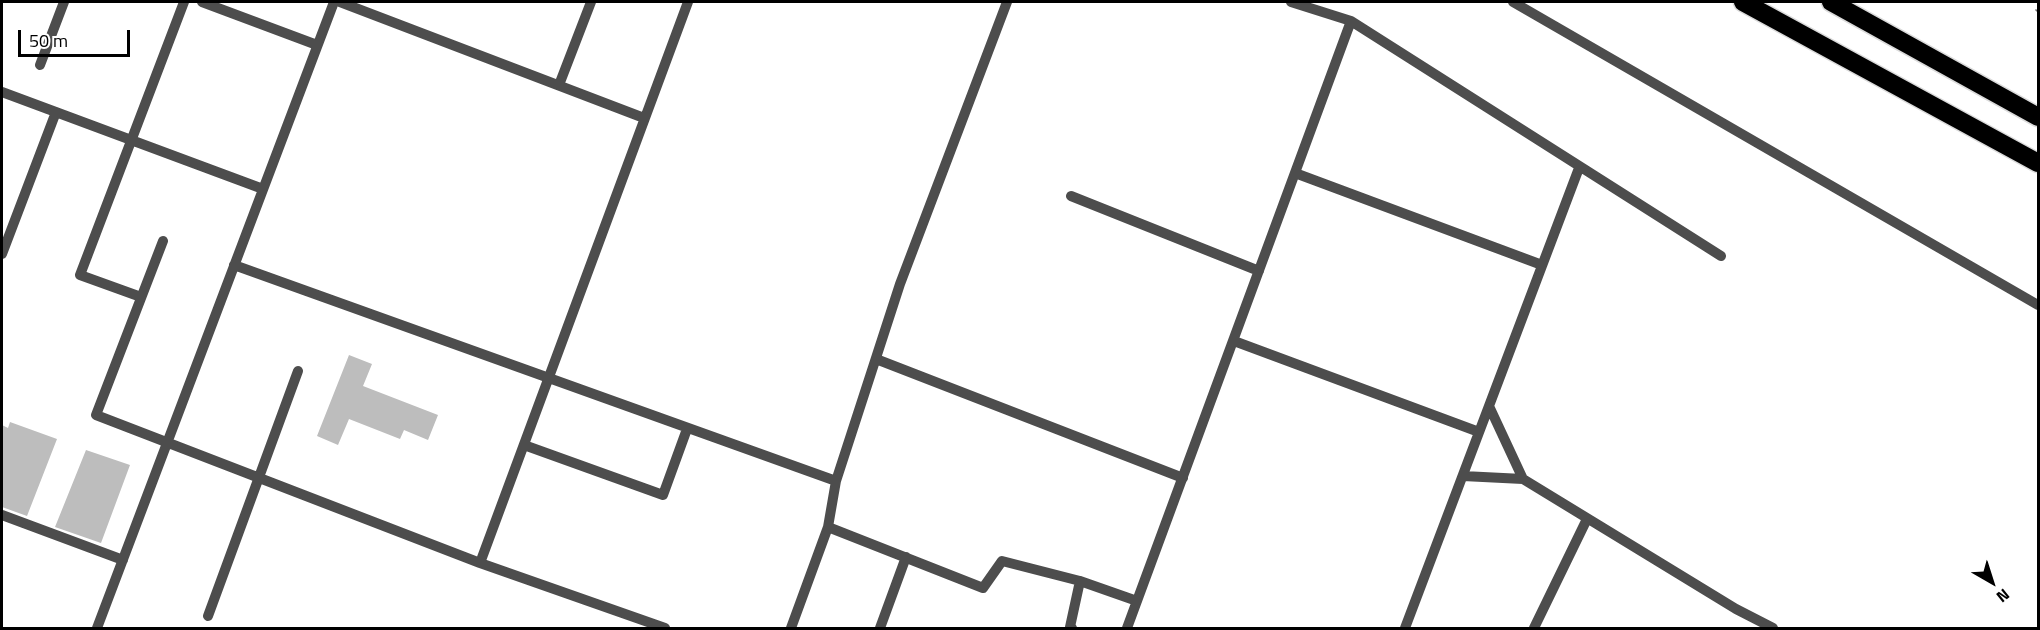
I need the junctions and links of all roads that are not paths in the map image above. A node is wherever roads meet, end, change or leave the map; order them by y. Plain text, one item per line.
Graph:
1 (64, 2) edge
2 (184, 2) edge
3 (202, 2) edge
4 (334, 2) edge
5 (340, 2) edge
6 (591, 2) edge
7 (688, 2) edge
8 (1007, 2) edge
9 (1291, 2) edge
10 (1513, 2) edge
11 (1743, 2) edge
12 (1831, 2) edge
13 (1351, 21) junction
14 (318, 45) junction
15 (40, 65) dead end
16 (559, 85) junction
17 (2, 92) edge
18 (56, 112) junction
19 (2038, 117) edge
20 (644, 118) junction
21 (131, 140) junction
22 (2038, 163) edge
23 (1579, 168) junction
24 (1296, 173) junction
25 (263, 189) junction
26 (1071, 196) dead end
27 (163, 241) dead end
28 (3, 249) edge
29 (1721, 256) dead end
30 (234, 265) junction
31 (1542, 265) junction
32 (1259, 271) junction
33 (141, 297) junction
34 (2038, 305) edge
35 (1234, 341) junction
36 (876, 359) junction
37 (298, 371) dead end
38 (548, 378) junction
39 (1489, 405) junction
40 (687, 429) junction
41 (1479, 432) junction
42 (167, 441) junction
43 (524, 445) junction
44 (1462, 476) junction
45 (259, 477) junction
46 (1183, 478) junction
47 (1523, 478) junction
48 (836, 481) junction
49 (2, 515) edge
50 (1587, 519) junction
51 (828, 527) junction
52 (906, 557) junction
53 (123, 560) junction
54 (480, 563) junction
55 (1080, 581) junction
56 (1137, 601) junction
57 (208, 616) dead end
58 (97, 628) edge
59 (664, 628) edge
60 (791, 628) edge
61 (880, 628) edge
62 (1072, 628) edge
63 (1127, 628) edge
64 (1405, 628) edge
65 (1534, 628) edge
66 (1773, 628) edge

1 - 15 street
2 - 21 street
3 - 14 street
4 - 14 street
5 - 16 street
6 - 16 street
7 - 20 street
8 - 36 street
9 - 13 street
10 - 34 street
11 - 22 highway
12 - 19 highway
13 - 23 street
13 - 24 street
14 - 25 street
16 - 20 street
17 - 18 street
18 - 21 street
18 - 28 street
20 - 38 street
21 - 25 street
21 - 33 street
23 - 29 street
23 - 31 street
24 - 31 street
24 - 32 street
25 - 30 street
26 - 32 street
27 - 33 street
30 - 38 street
30 - 42 street
31 - 39 street
32 - 35 street
33 - 42 street
35 - 41 street
35 - 46 street
36 - 46 street
36 - 48 street
37 - 45 street
38 - 40 street
38 - 43 street
39 - 41 street
39 - 47 street
40 - 43 street
40 - 48 street
41 - 44 street
42 - 45 street
42 - 53 street
43 - 54 street
44 - 47 street
44 - 64 street
45 - 54 street
45 - 57 street
46 - 56 street
47 - 50 street
48 - 51 street
49 - 53 street
50 - 65 street
50 - 66 street
51 - 52 street
51 - 60 street
52 - 55 street
52 - 61 street
53 - 58 street
54 - 59 street
55 - 56 street
55 - 62 street
56 - 63 street

